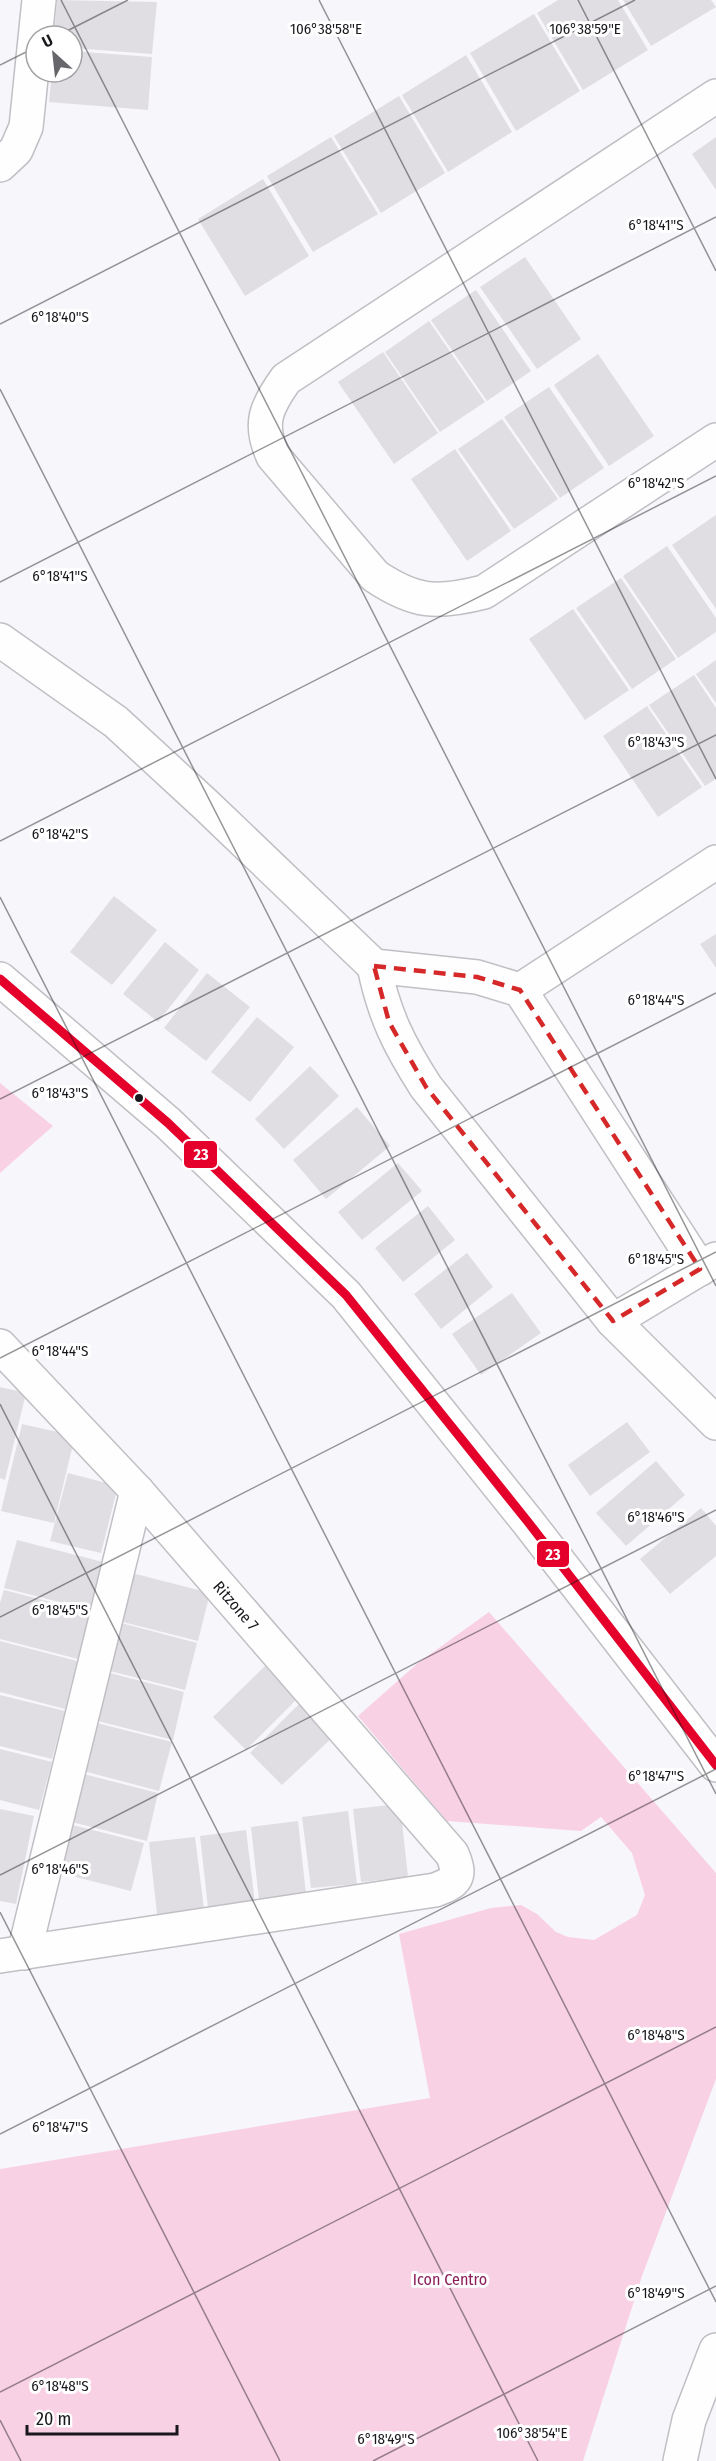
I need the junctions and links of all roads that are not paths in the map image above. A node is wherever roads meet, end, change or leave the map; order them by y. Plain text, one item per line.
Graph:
1 (39, 0) edge
2 (716, 96) edge
3 (0, 165) edge
4 (716, 440) edge
5 (4, 651) edge
6 (716, 862) edge
7 (374, 966) junction
8 (0, 979) edge
9 (520, 990) junction
10 (708, 1264) edge
11 (613, 1321) junction
12 (0, 1346) edge
13 (716, 1424) edge
14 (137, 1491) junction
15 (716, 1765) edge
16 (12, 1954) edge
17 (716, 2350) edge
18 (680, 2461) edge

1 - 3 street
2 - 4 street
5 - 7 street
6 - 9 street
7 - 9 street
7 - 11 street
8 - 15 street
9 - 10 street
10 - 11 street
11 - 13 street
12 - 14 street, Ritzone 7
14 - 16 street
14 - 16 street, Ritzone 7
17 - 18 street

